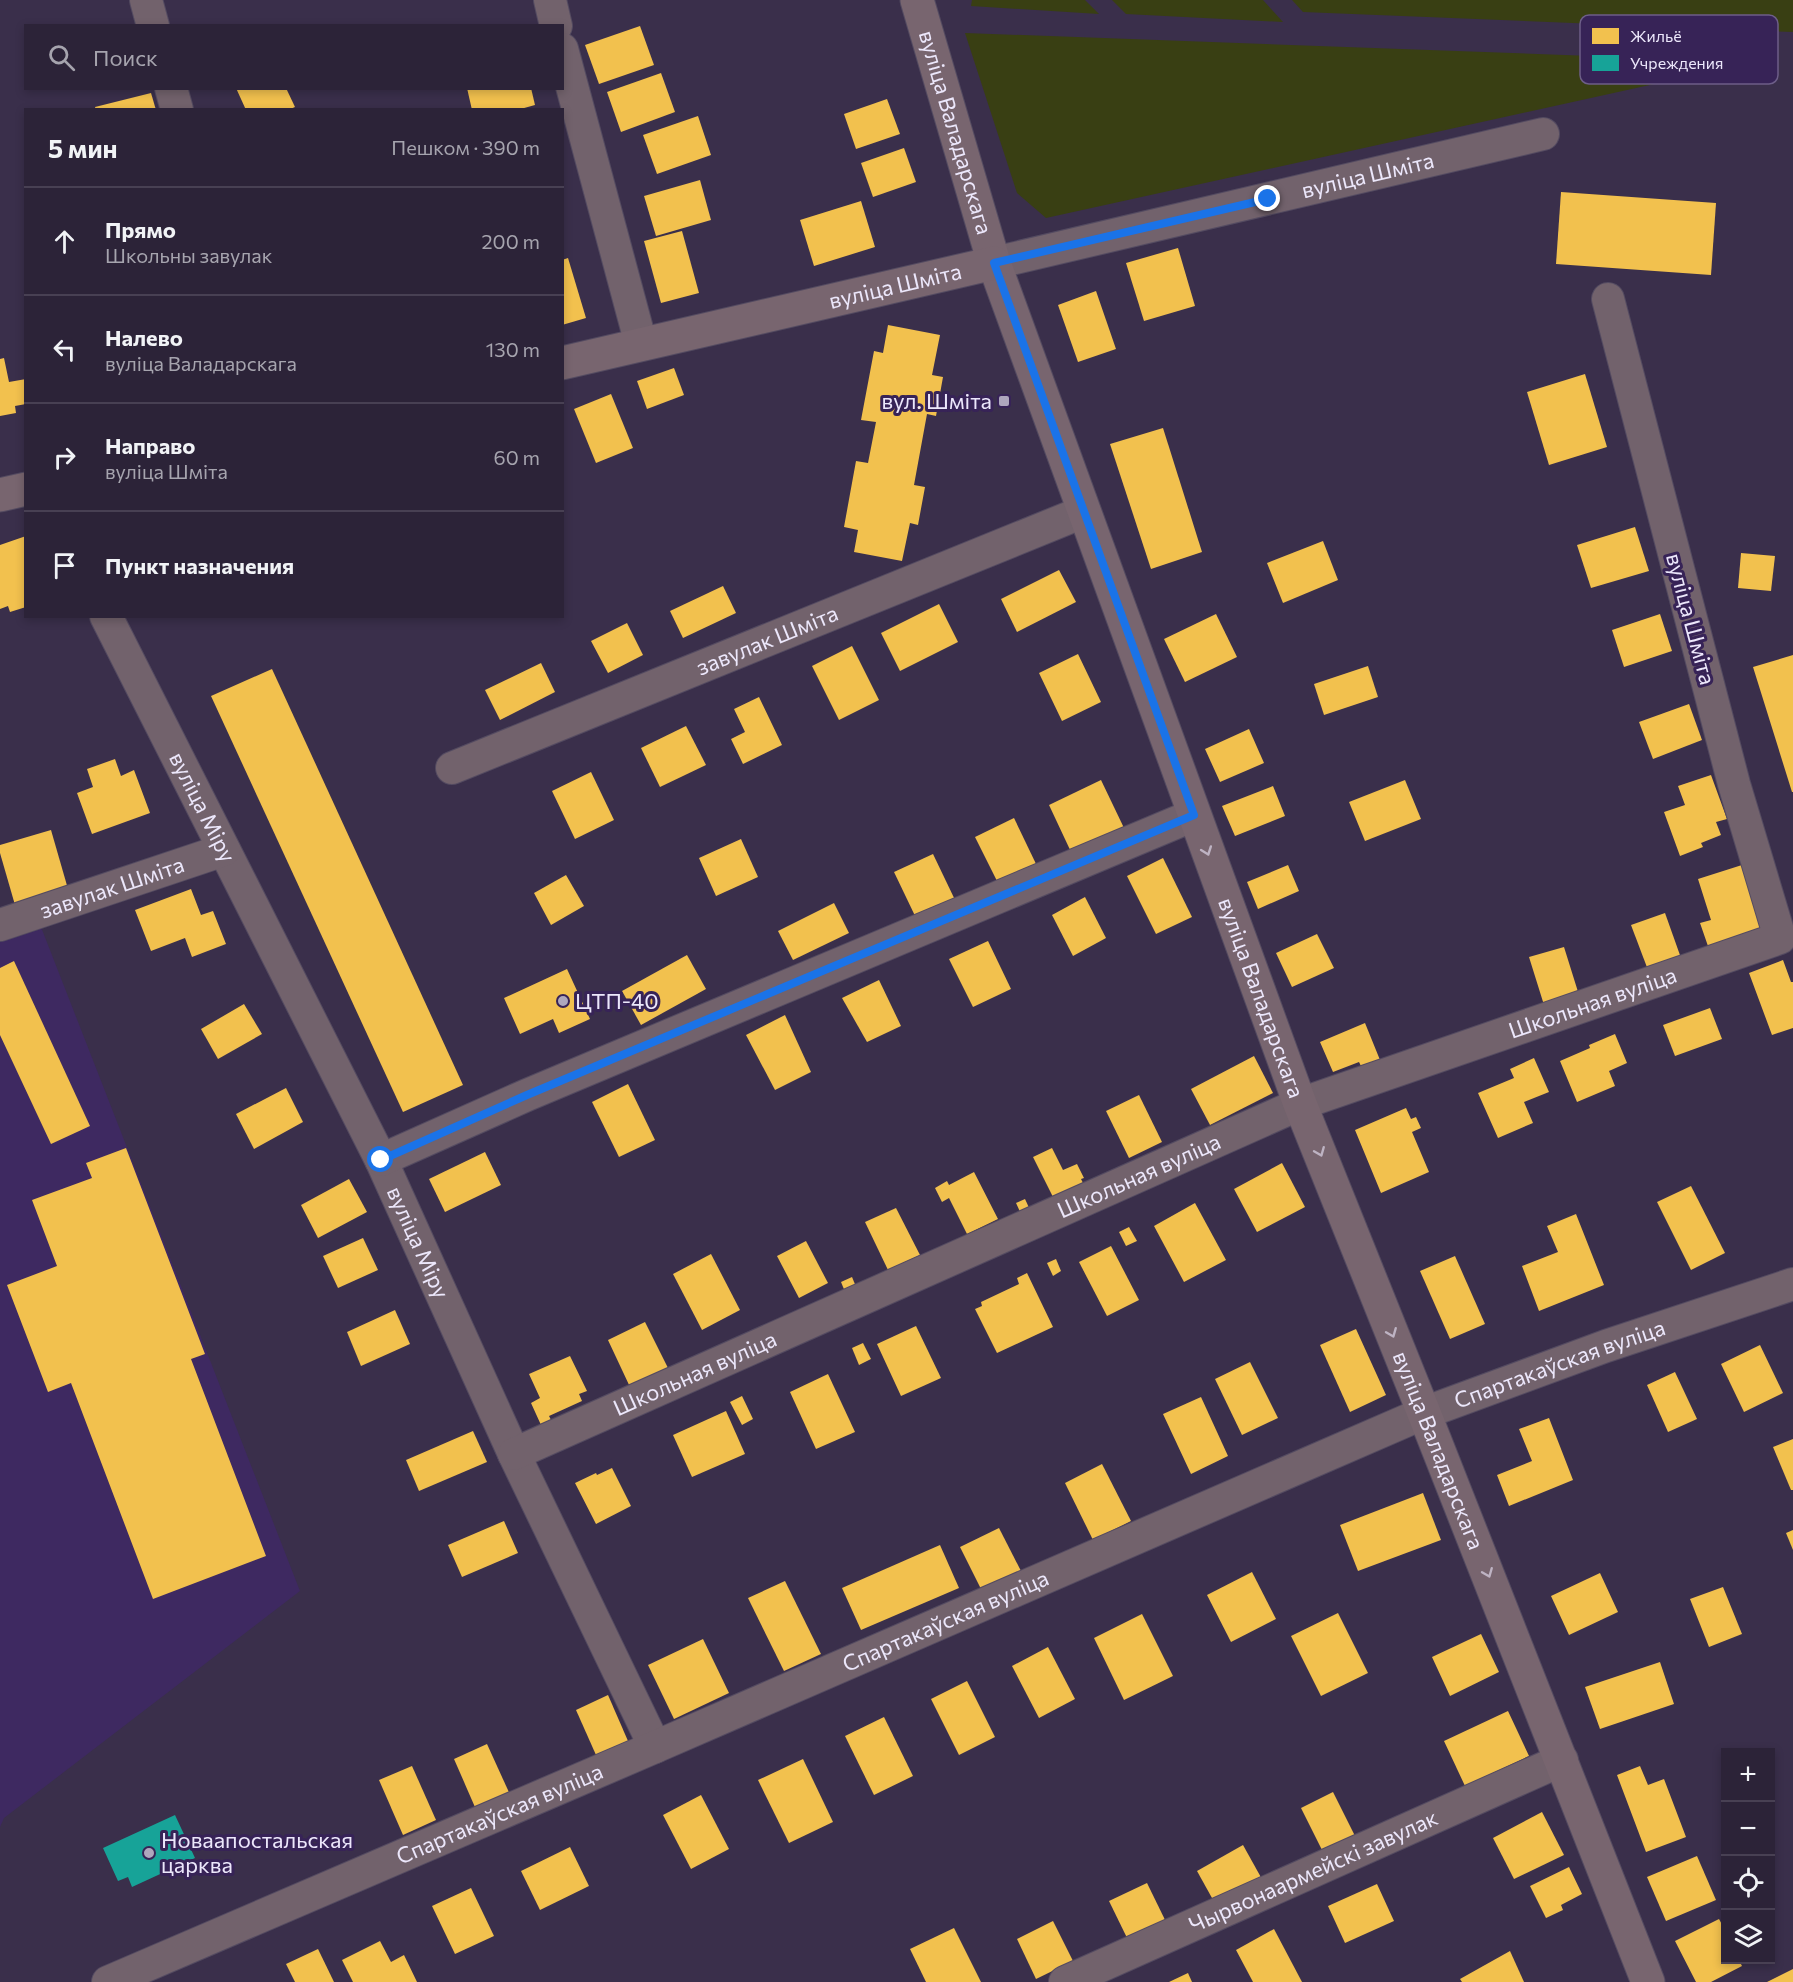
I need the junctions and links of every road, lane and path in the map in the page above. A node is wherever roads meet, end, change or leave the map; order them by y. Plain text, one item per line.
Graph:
1 (146, 0) edge
2 (550, 0) edge
3 (917, 0) edge
4 (152, 24) edge
5 (556, 24) edge
6 (564, 56) edge
7 (172, 90) edge
8 (176, 108) edge
9 (1543, 134) dead end
10 (994, 263) junction
11 (1608, 299) dead end
12 (641, 344) junction
13 (564, 363) edge
14 (24, 489) edge
15 (0, 495) edge
16 (1083, 512) junction
17 (107, 618) edge
18 (452, 768) dead end
19 (1194, 815) junction
20 (224, 850) junction
21 (0, 925) edge
22 (1780, 938) joint
23 (1300, 1104) junction
24 (381, 1160) junction
25 (1792, 1286) edge
26 (1424, 1413) junction
27 (514, 1454) junction
28 (655, 1747) junction
29 (1562, 1760) junction
30 (108, 1982) edge
31 (1065, 1982) edge
32 (1648, 1982) edge

1 - 4 street
2 - 5 street
3 - 10 main road, вуліца Валадарскага
6 - 12 street
7 - 8 street
9 - 10 street, вуліца Шміта
10 - 12 main road, вуліца Шміта
10 - 16 main road, вуліца Валадарскага
11 - 22 street, вуліца Шміта
12 - 13 main road, вуліца Шміта
14 - 15 main road
16 - 18 street, завулак Шміта
16 - 19 main road, вуліца Валадарскага
17 - 20 street, вуліца Міру
19 -> 23 main road, вуліца Валадарскага
19 - 24 street
20 - 21 street, завулак Шміта
20 - 24 street, вуліца Міру
22 - 23 street, Школьная вуліца
23 -> 26 main road, вуліца Валадарскага
23 - 27 street, Школьная вуліца
24 - 27 street, вуліца Міру
25 - 26 street, Спартакаўская вуліца
26 - 28 street, Спартакаўская вуліца
26 -> 29 main road, вуліца Валадарскага
27 - 28 street, вуліца Міру
28 - 30 street, Спартакаўская вуліца
29 - 31 street, Чырвонаармейскі завулак
29 - 32 main road, вуліца Валадарскага

